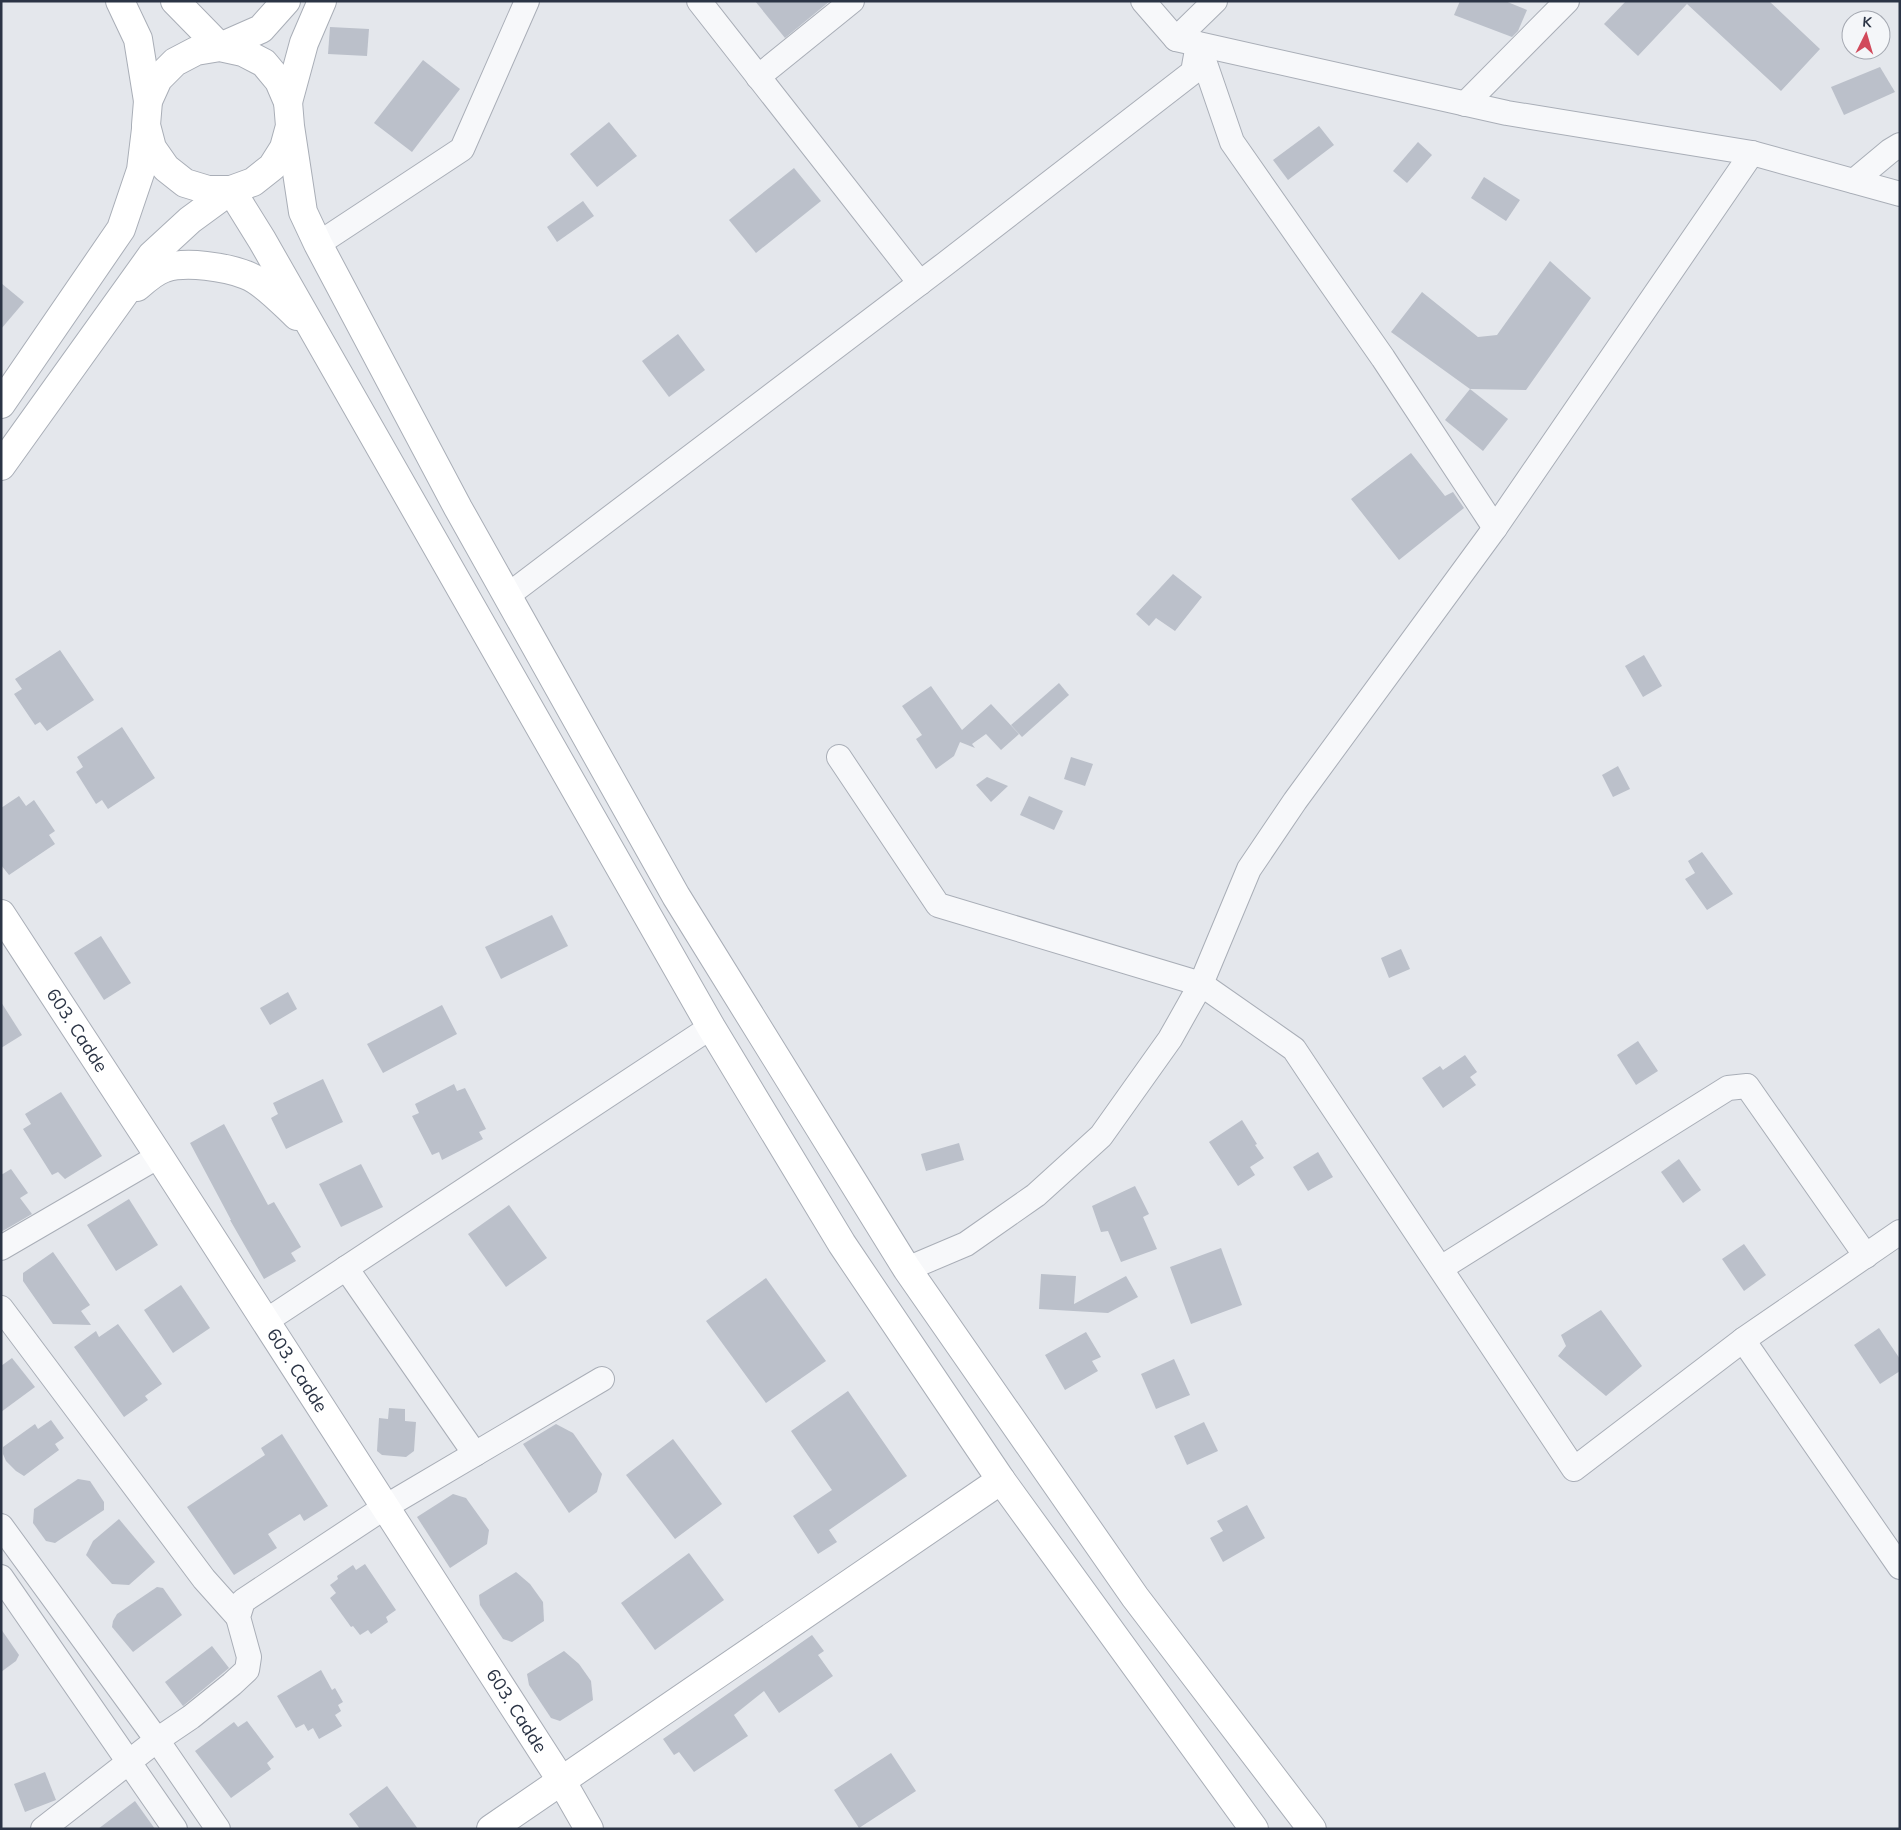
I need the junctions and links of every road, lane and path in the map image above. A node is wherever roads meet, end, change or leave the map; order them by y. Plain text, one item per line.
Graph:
1 (120, 1) edge
2 (175, 1) edge
3 (286, 1) edge
4 (322, 1) edge
5 (527, 1) edge
6 (698, 1) edge
7 (852, 1) edge
8 (1143, 1) edge
9 (1215, 1) edge
10 (1568, 1) edge
11 (1187, 42) junction
12 (220, 47) junction
13 (758, 77) junction
14 (1465, 104) junction
15 (147, 113) junction
16 (289, 114) junction
17 (1900, 145) edge
18 (1752, 153) junction
19 (1854, 181) junction
20 (231, 190) junction
21 (1900, 194) edge
22 (318, 244) junction
23 (920, 283) junction
24 (122, 298) junction
25 (313, 330) junction
26 (1, 404) edge
27 (1, 466) edge
28 (1495, 528) junction
29 (507, 596) junction
30 (839, 757) dead end
31 (1, 914) edge
32 (1201, 984) junction
33 (711, 1027) junction
34 (159, 1156) junction
35 (1900, 1232) edge
36 (1, 1248) edge
37 (1866, 1256) junction
38 (346, 1268) junction
39 (1440, 1268) junction
40 (907, 1269) junction
41 (1, 1308) edge
42 (266, 1321) junction
43 (1743, 1340) junction
44 (602, 1379) dead end
45 (475, 1454) junction
46 (1001, 1480) junction
47 (385, 1507) junction
48 (1, 1526) edge
49 (1900, 1567) edge
50 (1, 1577) edge
51 (238, 1617) junction
52 (157, 1740) junction
53 (129, 1763) junction
54 (561, 1780) junction
55 (43, 1829) edge
56 (175, 1829) edge
57 (218, 1829) edge
58 (491, 1829) edge
59 (589, 1829) edge
60 (1254, 1829) edge
61 (1312, 1829) edge

1 - 15 main road
2 - 12 main road
3 - 12 main road
4 - 16 main road
5 - 22 street
6 - 13 street
7 - 13 street
8 - 11 street
9 - 11 street
10 - 14 street
11 - 14 street
11 - 23 street
11 - 28 street
12 - 15 main road
12 - 16 main road
13 - 23 street
14 - 18 street
15 - 20 main road
15 - 26 main road
16 - 20 main road
16 - 22 main road
17 - 19 street
18 - 19 street
18 - 28 street
19 - 21 street
20 - 24 main road
20 - 25 main road
22 - 29 main road
23 - 29 street
24 - 25 main road
24 - 27 main road
25 - 33 main road
28 - 32 street
29 - 40 main road
30 - 32 street
31 - 34 main road, 603. Cadde
32 - 39 street
32 - 40 street
33 - 38 street
33 - 46 main road
34 - 36 street
34 - 42 main road, 603. Cadde
35 - 37 street
37 - 39 street
37 - 43 street
38 - 42 street
38 - 45 street
39 - 43 street
40 - 61 main road
41 - 51 street
42 - 47 main road, 603. Cadde
43 - 49 street
44 - 45 street
45 - 47 street
46 - 54 main road
46 - 60 main road
47 - 51 street
47 - 54 main road, 603. Cadde
48 - 52 street
50 - 53 street
51 - 52 street
52 - 53 street
52 - 57 street
53 - 55 street
53 - 56 street
54 - 58 main road
54 - 59 main road, 603. Cadde

